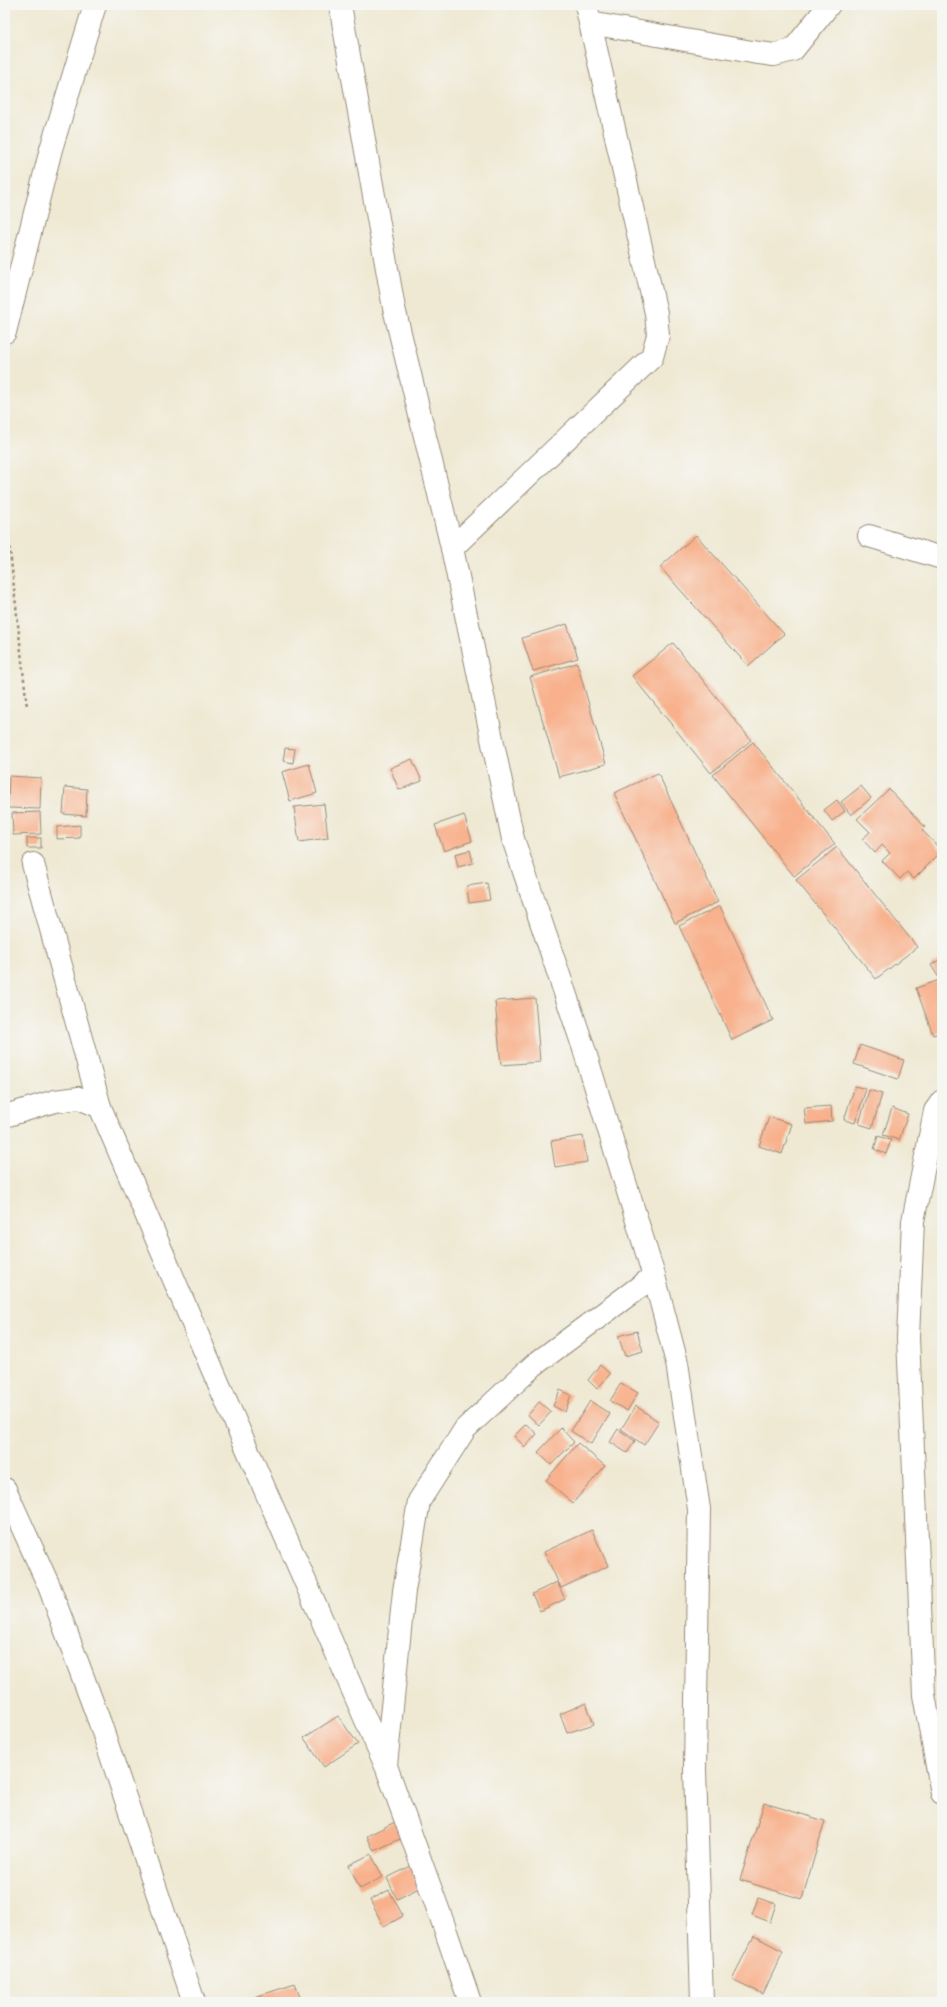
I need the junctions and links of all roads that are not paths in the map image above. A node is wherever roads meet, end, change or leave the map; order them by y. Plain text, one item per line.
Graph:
1 (95, 5) edge
2 (340, 5) edge
3 (829, 5) edge
4 (588, 14) edge
5 (5, 332) edge
6 (869, 536) dead end
7 (452, 548) junction
8 (942, 558) edge
9 (33, 864) dead end
10 (942, 1101) edge
11 (100, 1107) junction
12 (5, 1116) edge
13 (654, 1276) junction
14 (5, 1489) edge
15 (386, 1766) junction
16 (942, 1793) edge
17 (194, 2002) edge
18 (470, 2002) edge
19 (702, 2002) edge

1 - 5 street
2 - 7 street
3 - 4 street
4 - 7 street
6 - 8 street
7 - 13 street
9 - 11 street
10 - 16 street
11 - 12 street
11 - 15 street
13 - 15 street
13 - 19 street
14 - 17 street
15 - 18 street

